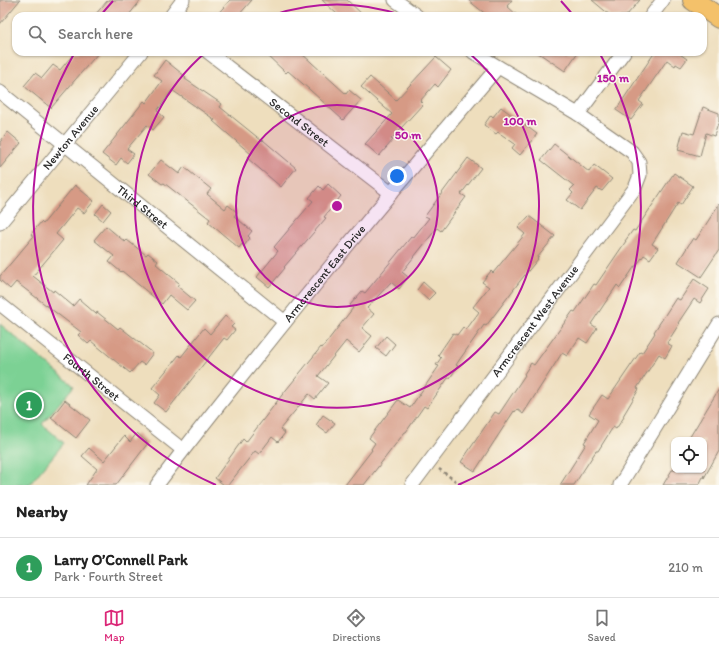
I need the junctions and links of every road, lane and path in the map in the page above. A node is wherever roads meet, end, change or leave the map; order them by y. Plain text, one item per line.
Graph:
1 (183, 0) edge
2 (395, 0) edge
3 (662, 0) edge
4 (693, 0) edge
5 (174, 12) edge
6 (412, 12) edge
7 (654, 12) edge
8 (719, 18) edge
9 (138, 56) edge
10 (213, 56) edge
11 (480, 56) edge
12 (621, 56) edge
13 (498, 67) junction
14 (0, 92) edge
15 (578, 114) junction
16 (64, 144) junction
17 (391, 193) junction
18 (0, 223) edge
19 (0, 304) edge
20 (285, 322) junction
21 (719, 324) edge
22 (183, 450) junction
23 (429, 462) junction
24 (157, 485) edge
25 (412, 485) edge
26 (461, 485) edge
27 (620, 485) edge

1 - 5 street
2 - 6 street
3 - 7 street
4 - 8 main road
9 - 16 street, Newton Avenue
10 - 17 street, Second Street
11 - 13 street
12 - 15 street
13 - 15 street
13 - 17 street, Armcrescent East Drive
14 - 16 street, Third Street
15 - 23 street, Armcrescent West Avenue
16 - 18 street, Newton Avenue
16 - 20 street, Third Street
17 - 20 street, Armcrescent East Drive
19 - 22 street, Fourth Street
20 - 22 street, Armcrescent East Drive
21 - 27 street
22 - 24 street, Armcrescent East Drive
23 - 25 street, Armcrescent West Avenue
23 - 26 path

